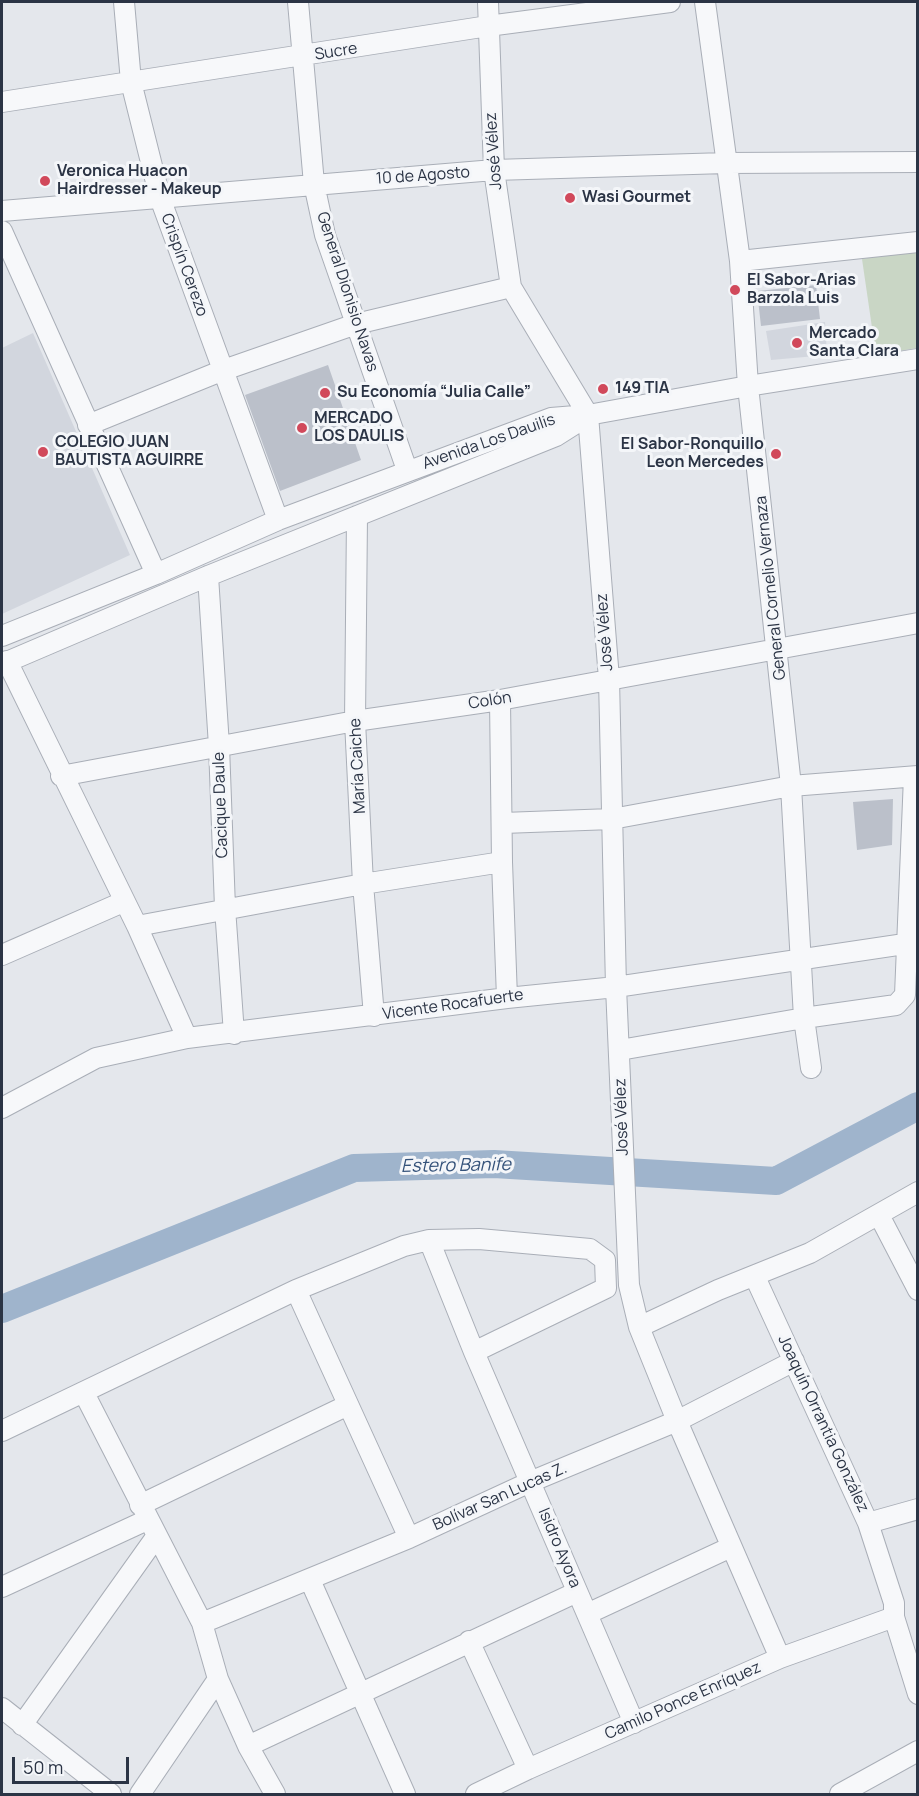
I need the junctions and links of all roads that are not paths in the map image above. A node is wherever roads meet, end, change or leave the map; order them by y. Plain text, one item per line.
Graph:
1 (124, 2) edge
2 (298, 2) edge
3 (488, 2) edge
4 (670, 2) edge
5 (705, 2) edge
6 (488, 27) junction
7 (302, 57) junction
8 (131, 82) junction
9 (2, 102) edge
10 (918, 162) edge
11 (726, 163) junction
12 (494, 170) junction
13 (314, 184) junction
14 (160, 198) junction
15 (2, 212) edge
16 (2, 231) edge
17 (918, 242) edge
18 (740, 261) junction
19 (510, 286) junction
20 (356, 324) junction
21 (918, 359) edge
22 (221, 371) junction
23 (748, 386) junction
24 (588, 415) junction
25 (88, 424) junction
26 (407, 470) junction
27 (357, 516) junction
28 (278, 520) junction
29 (156, 574) junction
30 (208, 576) junction
31 (918, 624) edge
32 (2, 636) edge
33 (777, 647) junction
34 (4, 663) edge
35 (609, 679) junction
36 (500, 700) junction
37 (355, 721) junction
38 (219, 746) junction
39 (61, 776) junction
40 (916, 777) edge
41 (791, 786) junction
42 (612, 819) junction
43 (503, 823) junction
44 (501, 862) junction
45 (363, 884) junction
46 (123, 902) junction
47 (225, 908) junction
48 (137, 926) junction
49 (911, 942) edge
50 (2, 955) edge
51 (803, 957) junction
52 (616, 987) junction
53 (507, 998) junction
54 (374, 1016) junction
55 (804, 1018) junction
56 (234, 1034) junction
57 (187, 1038) junction
58 (620, 1050) junction
59 (811, 1068) dead end
60 (2, 1108) edge
61 (918, 1192) edge
62 (879, 1215) junction
63 (429, 1240) junction
64 (755, 1277) junction
65 (296, 1290) junction
66 (918, 1290) edge
67 (639, 1327) junction
68 (474, 1352) junction
69 (794, 1361) junction
70 (84, 1393) junction
71 (348, 1405) junction
72 (677, 1421) junction
73 (2, 1431) edge
74 (530, 1482) junction
75 (918, 1509) edge
76 (148, 1521) junction
77 (868, 1523) junction
78 (409, 1538) junction
79 (731, 1547) junction
80 (310, 1580) junction
81 (2, 1587) edge
82 (577, 1592) junction
83 (587, 1614) junction
84 (894, 1617) junction
85 (202, 1623) junction
86 (469, 1641) junction
87 (780, 1658) junction
88 (218, 1679) junction
89 (361, 1692) junction
90 (918, 1694) edge
91 (2, 1708) edge
92 (634, 1723) junction
93 (22, 1725) junction
94 (248, 1746) junction
95 (918, 1751) edge
96 (528, 1768) junction
97 (272, 1793) edge
98 (111, 1794) edge
99 (140, 1794) edge
100 (405, 1794) edge
101 (476, 1794) edge
102 (840, 1794) edge

1 - 8 street, Crispín Cerezo
2 - 7 street, General Dionisio Navas
3 - 6 street, José Vélez
4 - 6 street, Sucre
5 - 11 street, General Cornelio Vernaza
6 - 7 street, Sucre
6 - 12 street, José Vélez
7 - 8 street, Sucre
7 - 13 street, General Dionisio Navas
8 - 9 street, Sucre
8 - 14 street, Crispín Cerezo
10 - 11 street, 10 de Agosto
11 - 12 street, 10 de Agosto
11 - 18 street, General Cornelio Vernaza
12 - 13 street, 10 de Agosto
12 - 19 street, José Vélez
13 - 14 street, 10 de Agosto
13 - 20 street, General Dionisio Navas
14 - 15 street, 10 de Agosto
14 - 22 street, Crispín Cerezo
16 - 25 street
17 - 18 street
18 - 23 street, General Cornelio Vernaza
19 - 20 street
19 - 24 street, José Vélez
20 - 22 street
20 - 26 street, General Dionisio Navas
21 - 23 street
22 - 25 street
22 - 28 street, Crispín Cerezo
23 - 24 street
23 - 33 street, General Cornelio Vernaza
24 - 26 street, Avenida Los Dauilis
24 - 27 street, Avenida Los Dauilis
24 - 35 street, José Vélez
25 - 29 street
26 - 28 street, Avenida Los Dauilis
27 - 30 street, Avenida Los Dauilis
27 - 37 street, María Caiche
28 - 29 street, Avenida Los Dauilis
29 - 32 street, Avenida Los Dauilis
30 - 34 street, Avenida Los Dauilis
30 - 38 street, Cacique Daule
31 - 33 street, Colón
33 - 35 street, Colón
33 - 41 street, General Cornelio Vernaza
34 - 39 street
35 - 36 street, Colón
35 - 42 street, José Vélez
36 - 37 street, Colón
36 - 43 street
37 - 38 street, Colón
37 - 45 street, María Caiche
38 - 39 street, Colón
38 - 47 street, Cacique Daule
39 - 46 street
40 - 41 street
40 - 49 street
41 - 42 street
41 - 51 street, General Cornelio Vernaza
42 - 43 street
42 - 52 street, José Vélez
43 - 44 street
44 - 45 street
44 - 53 street
45 - 47 street
45 - 54 street, María Caiche
46 - 48 street
46 - 50 street
47 - 48 street
47 - 56 street, Cacique Daule
48 - 57 street
49 - 51 street, Vicente Rocafuerte
49 - 55 street
51 - 52 street, Vicente Rocafuerte
51 - 55 street, General Cornelio Vernaza
52 - 53 street, Vicente Rocafuerte
52 - 58 street, José Vélez
53 - 54 street, Vicente Rocafuerte
54 - 56 street, Vicente Rocafuerte
55 - 58 street
55 - 59 street, General Cornelio Vernaza
56 - 57 street, Vicente Rocafuerte
57 - 60 street, Vicente Rocafuerte
58 - 67 street, José Vélez
61 - 62 street
62 - 64 street
62 - 66 street
63 - 65 street
63 - 68 street, Isidro Ayora
63 - 68 street
64 - 67 street
64 - 69 street, Joaquín Orrantia González
65 - 70 street
65 - 71 street
67 - 72 street, José Vélez
68 - 74 street, Isidro Ayora
69 - 72 street, Bolívar San Lucas Z.
69 - 77 street, Joaquín Orrantia González
70 - 73 street
70 - 76 street
71 - 76 street
71 - 78 street
72 - 74 street, Bolívar San Lucas Z.
72 - 79 street, José Vélez
74 - 78 street, Bolívar San Lucas Z.
74 - 82 street, Isidro Ayora
75 - 77 street
76 - 81 street
76 - 85 street
76 - 93 street
77 - 84 street, Joaquín Orrantia González
78 - 80 street, Bolívar San Lucas Z.
79 - 83 street
79 - 87 street, José Vélez
80 - 85 street, Bolívar San Lucas Z.
80 - 89 street
82 - 83 street, Isidro Ayora
82 - 86 street
83 - 92 street, Isidro Ayora
84 - 87 street, Camilo Ponce Enríquez
84 - 90 street, Joaquín Orrantia González
85 - 88 street
86 - 89 street
86 - 96 street
87 - 92 street, Camilo Ponce Enríquez
88 - 94 street
88 - 99 street
89 - 94 street
89 - 100 street
91 - 93 street
92 - 96 street, Camilo Ponce Enríquez
93 - 98 street
94 - 97 street
95 - 102 street
96 - 101 street, Camilo Ponce Enríquez

